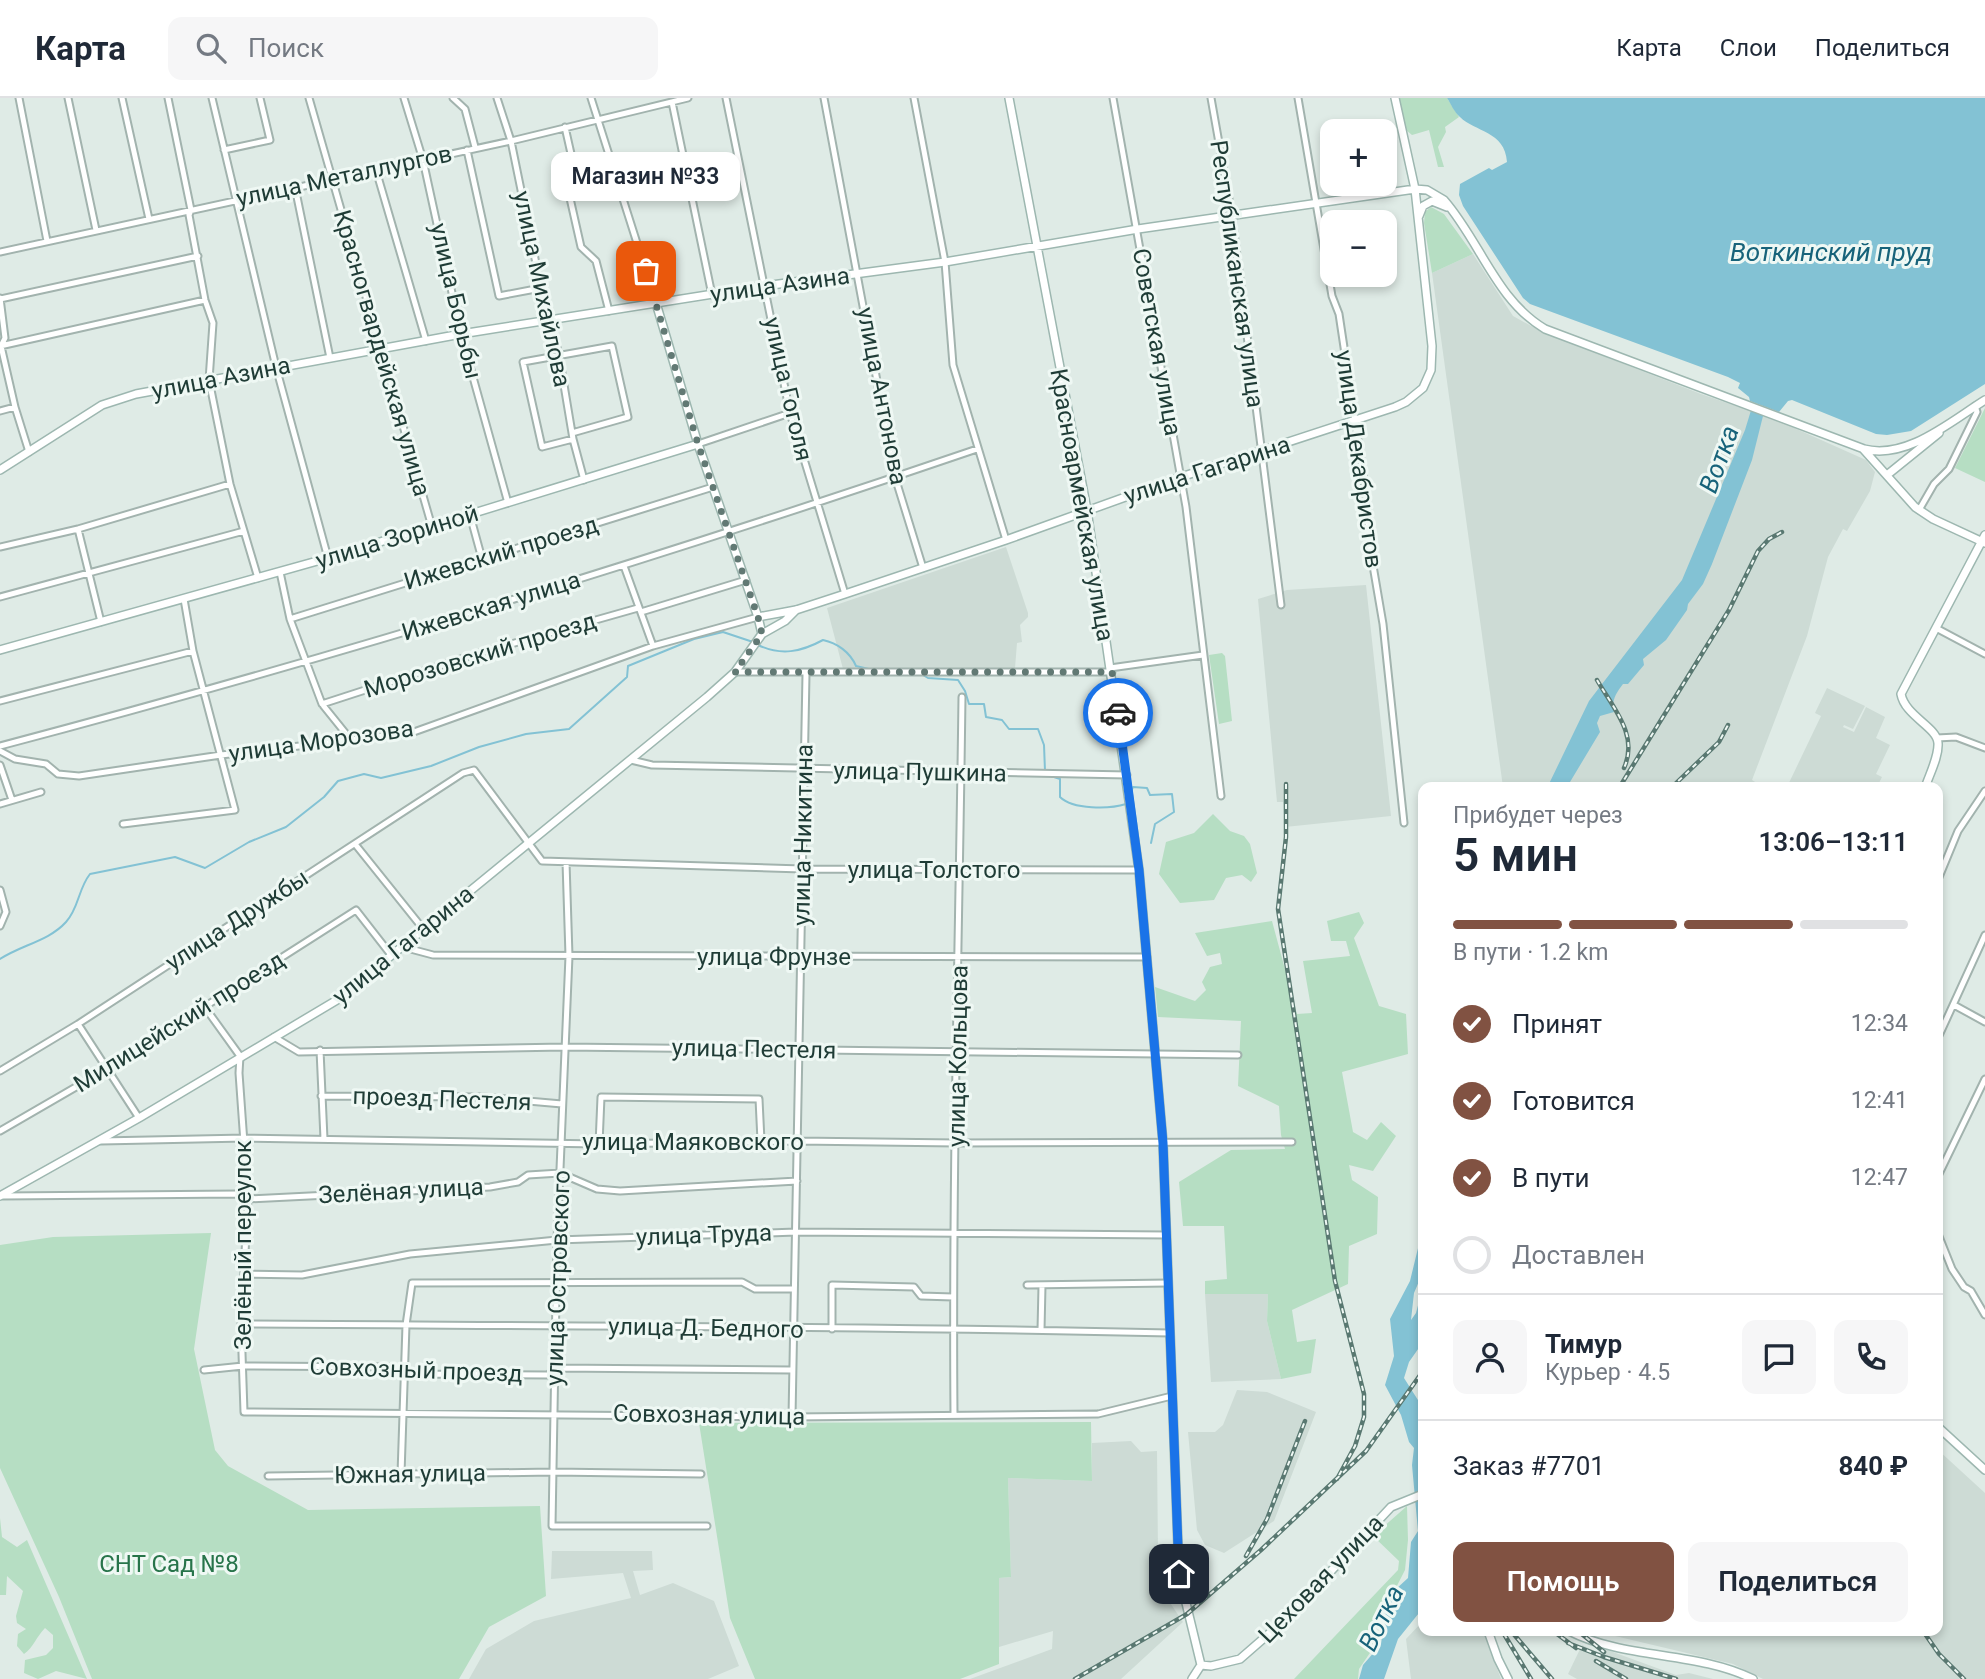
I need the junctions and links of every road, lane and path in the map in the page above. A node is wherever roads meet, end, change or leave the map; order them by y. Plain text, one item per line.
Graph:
1 (19, 98) edge
2 (68, 98) edge
3 (122, 98) edge
4 (167, 98) edge
5 (212, 98) edge
6 (260, 98) edge
7 (309, 98) edge
8 (404, 98) edge
9 (453, 98) edge
10 (497, 98) edge
11 (591, 98) edge
12 (654, 98) edge
13 (688, 98) edge
14 (726, 98) edge
15 (824, 98) edge
16 (914, 98) edge
17 (1009, 98) edge
18 (1114, 98) edge
19 (1211, 98) edge
20 (1298, 98) edge
21 (1395, 98) edge
22 (671, 102) junction
23 (656, 105) junction
24 (598, 119) junction
25 (565, 127) junction
26 (511, 141) junction
27 (475, 147) junction
28 (225, 150) junction
29 (467, 150) junction
30 (423, 160) junction
31 (376, 170) junction
32 (332, 180) junction
33 (295, 187) junction
34 (1415, 189) junction
35 (236, 199) junction
36 (1316, 204) junction
37 (191, 210) junction
38 (1452, 211) junction
39 (1232, 216) junction
40 (149, 219) junction
41 (1418, 220) junction
42 (1138, 229) junction
43 (96, 230) junction
44 (47, 241) junction
45 (1035, 247) junction
46 (0, 251) edge
47 (198, 256) junction
48 (944, 262) junction
49 (859, 274) junction
50 (764, 286) junction
51 (541, 288) junction
52 (712, 295) junction
53 (0, 297) edge
54 (205, 300) junction
55 (656, 303) junction
56 (609, 311) junction
57 (550, 321) junction
58 (461, 334) junction
59 (426, 341) junction
60 (0, 346) edge
61 (381, 349) junction
62 (559, 355) junction
63 (330, 358) junction
64 (276, 367) junction
65 (209, 380) junction
66 (1985, 400) edge
67 (1975, 406) junction
68 (15, 407) junction
69 (0, 411) edge
70 (790, 413) junction
71 (1958, 417) junction
72 (1354, 422) junction
73 (572, 436) junction
74 (698, 444) junction
75 (977, 449) junction
76 (1864, 449) junction
77 (1262, 451) junction
78 (29, 452) junction
79 (0, 470) edge
80 (1886, 475) junction
81 (895, 477) junction
82 (1181, 477) junction
83 (584, 480) junction
84 (230, 484) junction
85 (713, 487) junction
86 (508, 503) junction
87 (816, 503) junction
88 (1087, 510) junction
89 (1919, 510) junction
90 (470, 515) junction
91 (432, 527) junction
92 (78, 529) junction
93 (244, 531) junction
94 (729, 533) junction
95 (1006, 540) junction
96 (1984, 540) edge
97 (0, 547) edge
98 (328, 558) junction
99 (482, 559) junction
100 (624, 566) junction
101 (923, 568) junction
102 (88, 572) junction
103 (280, 572) junction
104 (258, 578) junction
105 (746, 580) junction
106 (845, 594) junction
107 (0, 597) edge
108 (184, 599) junction
109 (1282, 605) dead end
110 (640, 610) junction
111 (796, 610) junction
112 (758, 617) junction
113 (290, 619) junction
114 (101, 622) junction
115 (1936, 628) junction
116 (762, 634) junction
117 (653, 646) junction
118 (0, 650) edge
119 (193, 651) junction
120 (1985, 654) edge
121 (1203, 655) junction
122 (305, 661) junction
123 (1111, 670) junction
124 (735, 672) junction
125 (806, 674) junction
126 (204, 692) junction
127 (962, 697) dead end
128 (0, 701) edge
129 (322, 704) junction
130 (1937, 737) junction
131 (351, 740) junction
132 (1985, 748) edge
133 (0, 749) edge
134 (221, 755) junction
135 (631, 760) junction
136 (0, 765) edge
137 (804, 769) junction
138 (961, 773) junction
139 (1127, 775) junction
140 (1927, 782) edge
141 (1985, 791) edge
142 (41, 792) dead end
143 (1221, 796) dead end
144 (12, 800) junction
145 (0, 804) edge
146 (1404, 823) dead end
147 (122, 824) dead end
148 (529, 842) junction
149 (355, 844) junction
150 (566, 862) junction
151 (1943, 867) edge
152 (802, 869) junction
153 (960, 870) junction
154 (1139, 870) junction
155 (0, 890) edge
156 (0, 926) edge
157 (424, 930) junction
158 (1985, 935) edge
159 (403, 947) junction
160 (391, 956) junction
161 (569, 956) junction
162 (801, 957) junction
163 (959, 957) junction
164 (1147, 957) junction
165 (1954, 1005) junction
166 (204, 1006) junction
167 (1985, 1022) edge
168 (78, 1024) junction
169 (1943, 1028) edge
170 (274, 1037) junction
171 (564, 1046) junction
172 (800, 1050) junction
173 (320, 1051) junction
174 (955, 1051) junction
175 (1154, 1053) junction
176 (1238, 1055) dead end
177 (240, 1056) junction
178 (107, 1069) junction
179 (0, 1071) edge
180 (1985, 1079) edge
181 (321, 1096) junction
182 (562, 1104) junction
183 (139, 1118) junction
184 (0, 1131) edge
185 (246, 1138) junction
186 (324, 1139) junction
187 (94, 1141) junction
188 (761, 1141) junction
189 (797, 1141) junction
190 (561, 1142) junction
191 (1292, 1142) dead end
192 (957, 1143) junction
193 (1163, 1143) junction
194 (599, 1144) junction
195 (1943, 1166) edge
196 (560, 1173) junction
197 (797, 1181) junction
198 (0, 1196) edge
199 (248, 1199) junction
200 (796, 1232) junction
201 (956, 1234) junction
202 (1166, 1235) junction
203 (557, 1240) junction
204 (1943, 1246) edge
205 (245, 1274) junction
206 (557, 1282) junction
207 (1168, 1283) junction
208 (1027, 1285) dead end
209 (1042, 1286) junction
210 (793, 1289) junction
211 (953, 1297) junction
212 (1985, 1315) edge
213 (241, 1324) junction
214 (406, 1325) junction
215 (556, 1327) junction
216 (954, 1328) junction
217 (793, 1329) junction
218 (832, 1329) junction
219 (1041, 1330) junction
220 (1170, 1333) junction
221 (243, 1366) junction
222 (556, 1368) junction
223 (204, 1370) dead end
224 (792, 1370) junction
225 (405, 1374) junction
226 (1172, 1396) junction
227 (244, 1412) joint
228 (404, 1413) junction
229 (554, 1413) junction
230 (954, 1415) junction
231 (792, 1417) junction
232 (1943, 1432) edge
233 (1985, 1470) edge
234 (553, 1472) junction
235 (401, 1474) junction
236 (701, 1474) dead end
237 (268, 1476) dead end
238 (1418, 1496) edge
239 (707, 1526) dead end
240 (1490, 1636) edge
241 (1586, 1636) edge
242 (1201, 1665) junction
243 (1192, 1679) edge
244 (1508, 1679) edge
245 (1753, 1679) edge

1 - 44 street
2 - 43 street
3 - 40 street
4 - 37 street
5 - 28 street
6 - 28 street
7 - 32 street, Красногвардейская улица
8 - 30 street, улица Борьбы
9 - 27 street
10 - 26 street, улица Михайлова
11 - 24 street
12 - 23 street
13 - 22 street, улица Металлургов
14 - 50 street, улица Гоголя
15 - 49 street, улица Антонова
16 - 48 street
17 - 45 main road, Красноармейская улица
18 - 42 street, Советская улица
19 - 39 street, Республиканская улица
20 - 36 street, улица Декабристов
21 - 34 main road, улица Гагарина
22 - 23 street, улица Металлургов
22 - 52 street
23 - 24 street, улица Металлургов
24 - 25 street, улица Металлургов
24 - 55 street
25 - 26 street, улица Металлургов
25 - 56 street
26 - 27 street, улица Металлургов
26 - 51 street, улица Михайлова
27 - 29 street, улица Металлургов
28 - 35 street
29 - 30 street, улица Металлургов
29 - 51 street
30 - 31 street, улица Металлургов
30 - 58 street, улица Борьбы
31 - 32 street, улица Металлургов
31 - 59 street
32 - 33 street, улица Металлургов
32 - 61 street, Красногвардейская улица
33 - 35 street, улица Металлургов
33 - 63 street
34 - 36 main road, улица Азина
34 - 38 main road
34 - 41 main road, улица Гагарина
35 - 37 street, улица Металлургов
35 - 64 street
36 - 39 main road, улица Азина
36 - 72 street, улица Декабристов
37 - 40 street, улица Металлургов
37 - 47 street
38 - 41 main road
38 - 76 main road
39 - 42 main road, улица Азина
39 - 77 street, Республиканская улица
40 - 43 street, улица Металлургов
41 - 72 main road, улица Гагарина
42 - 45 main road, улица Азина
42 - 82 street, Советская улица
43 - 44 street, улица Металлургов
44 - 46 street, улица Металлургов
45 - 48 main road, улица Азина
45 - 88 main road, Красноармейская улица
47 - 53 street
47 - 54 street
48 - 49 main road, улица Азина
48 - 75 street
49 - 50 main road, улица Азина
49 - 81 street, улица Антонова
50 - 52 main road, улица Азина
50 - 70 street, улица Гоголя
51 - 57 street, улица Михайлова
52 - 55 main road, улица Азина
53 - 60 street
54 - 60 street
54 - 65 street
55 - 56 main road, улица Азина
55 - 74 main road
56 - 57 main road, улица Азина
57 - 58 main road, улица Азина
57 - 62 street, улица Михайлова
58 - 59 main road, улица Азина
58 - 86 street, улица Борьбы
59 - 61 main road, улица Азина
60 - 68 street
61 - 63 main road, улица Азина
61 - 91 street, Красногвардейская улица
62 - 73 street, улица Михайлова
62 - 73 street
62 - 73 street
63 - 64 main road, улица Азина
64 - 65 main road, улица Азина
64 - 98 street
65 - 78 main road, улица Азина
65 - 84 street
66 - 67 main road
67 - 71 main road
67 - 89 street
68 - 69 street
68 - 78 street
70 - 74 street, улица Зориной
70 - 87 street, улица Гоголя
71 - 76 main road
71 - 80 main road
72 - 77 main road, улица Гагарина
72 - 146 street, улица Декабристов
73 - 83 street, улица Михайлова
74 - 83 main road, улица Зориной
74 - 85 main road
75 - 81 street, Ижевская улица
75 - 95 street
76 - 80 main road
77 - 82 main road, улица Гагарина
77 - 109 street, Республиканская улица
78 - 79 main road, улица Азина
80 - 89 main road
81 - 87 street, Ижевская улица
81 - 101 street, улица Антонова
82 - 88 main road, улица Гагарина
82 - 121 street, Советская улица
83 - 86 main road, улица Зориной
84 - 92 street
84 - 93 street
85 - 94 main road
85 - 99 street, Ижевский проезд
86 - 90 main road, улица Зориной
87 - 94 street, Ижевская улица
87 - 106 street, улица Гоголя
88 - 95 main road, улица Гагарина
88 - 123 main road, Красноармейская улица
89 - 96 main road
90 - 91 main road, улица Зориной
90 - 99 street
91 - 98 main road, улица Зориной
92 - 97 street
92 - 102 street
93 - 102 street
93 - 104 street
94 - 100 street, Ижевская улица
94 - 105 main road
95 - 101 main road, улица Гагарина
96 - 115 main road
98 - 103 main road, улица Зориной
99 - 113 street, Ижевский проезд
100 - 110 street
100 - 122 street, Ижевская улица
101 - 106 main road, улица Гагарина
102 - 107 street
102 - 114 street
103 - 104 main road, улица Зориной
103 - 113 street
104 - 108 main road, улица Зориной
105 - 110 street, Морозовский проезд
105 - 112 main road
106 - 111 main road, улица Гагарина
108 - 114 main road, улица Зориной
108 - 119 street
110 - 117 street
110 - 129 street, Морозовский проезд
111 - 112 main road
111 - 116 main road
112 - 116 main road
112 - 117 street, улица Морозова
113 - 122 street
114 - 118 main road, улица Зориной
115 - 120 street
115 - 130 main road
116 - 124 main road, улица Гагарина
117 - 131 street, улица Морозова
119 - 126 street
119 - 128 street
121 - 123 street
121 - 143 street, Советская улица
122 - 126 street, Ижевская улица
122 - 129 street
123 - 125 street
123 - 139 main road, Красноармейская улица
124 - 125 street
124 - 135 main road, улица Гагарина
125 - 137 street, улица Никитина
126 - 133 street, Ижевская улица
126 - 134 street
127 - 138 street, улица Кольцова
129 - 131 street
130 - 132 street
130 - 140 main road
131 - 134 street, улица Морозова
133 - 134 street, улица Морозова
134 - 147 street
135 - 137 street, улица Пушкина
135 - 148 main road, улица Гагарина
136 - 144 street
137 - 138 street, улица Пушкина
137 - 152 street, улица Никитина
138 - 139 street, улица Пушкина
138 - 153 street, улица Кольцова
139 - 154 main road, Красноармейская улица
141 - 151 street
142 - 144 street
144 - 145 street
148 - 149 street, улица Дружбы
148 - 150 street, улица Толстого
148 - 157 main road, улица Гагарина
149 - 157 street
149 - 168 street, улица Дружбы
150 - 152 street, улица Толстого
150 - 161 street, улица Островского
152 - 153 street, улица Толстого
152 - 162 street, улица Никитина
153 - 154 street, улица Толстого
153 - 163 street, улица Кольцова
154 - 164 main road, Красноармейская улица
155 - 156 street
157 - 159 main road, улица Гагарина
158 - 165 street
159 - 160 main road, улица Гагарина
159 - 161 street, улица Фрунзе
160 - 166 street, Милицейский проезд
160 - 170 main road, улица Гагарина
161 - 162 street, улица Фрунзе
161 - 171 street, улица Островского
162 - 163 street, улица Фрунзе
162 - 172 street, улица Никитина
163 - 164 street, улица Фрунзе
163 - 174 street, улица Кольцова
164 - 175 main road, Красноармейская улица
165 - 167 street
165 - 169 street
166 - 177 street
166 - 178 street, Милицейский проезд
168 - 178 street
168 - 179 street, улица Дружбы
170 - 173 street, улица Пестеля
170 - 177 main road, улица Гагарина
171 - 172 street, улица Пестеля
171 - 173 street, улица Пестеля
171 - 182 street, улица Островского
172 - 174 street, улица Пестеля
172 - 189 street, улица Никитина
173 - 181 street
174 - 175 street, улица Пестеля
174 - 192 street, улица Кольцова
175 - 176 street, улица Пестеля
175 - 193 main road, Красноармейская улица
177 - 183 main road, улица Гагарина
177 - 185 street, Зелёный переулок
178 - 183 street
178 - 184 street, Милицейский проезд
180 - 195 street
181 - 182 street, проезд Пестеля
181 - 186 street
182 - 190 street, улица Островского
183 - 187 main road, улица Гагарина
185 - 186 street, улица Маяковского
185 - 187 street, улица Маяковского
185 - 199 street, Зелёный переулок
186 - 190 street, улица Маяковского
187 - 198 main road, улица Гагарина
188 - 189 street, улица Маяковского
188 - 194 street, улица Маяковского
188 - 194 street
189 - 192 street, улица Маяковского
189 - 197 street, улица Никитина
190 - 194 street, улица Маяковского
190 - 196 street, улица Островского
191 - 193 street, улица Маяковского
192 - 193 street, улица Маяковского
192 - 201 street, улица Кольцова
193 - 202 main road, Красноармейская улица
196 - 197 street, Зелёная улица
196 - 199 street, Зелёная улица
196 - 203 street, улица Островского
197 - 200 street, улица Никитина
198 - 199 street, Зелёная улица
199 - 205 street, Зелёный переулок
200 - 201 street, улица Труда
200 - 203 street, улица Труда
200 - 210 street, улица Никитина
201 - 202 street, улица Труда
201 - 211 street, улица Кольцова
202 - 207 main road, Красноармейская улица
203 - 205 street, улица Труда
203 - 206 street, улица Островского
204 - 212 street
205 - 213 street, Зелёный переулок
206 - 210 street
206 - 214 street
206 - 215 street, улица Островского
207 - 209 street
207 - 220 main road, Красноармейская улица
208 - 209 street
209 - 219 street
210 - 217 street, улица Никитина
211 - 216 street, улица Кольцова
211 - 218 street
213 - 214 street, улица Д. Бедного
213 - 221 street, Зелёный переулок
214 - 215 street, улица Д. Бедного
214 - 225 street
215 - 217 street, улица Д. Бедного
215 - 222 street, улица Островского
216 - 218 street, улица Д. Бедного
216 - 219 street, улица Д. Бедного
216 - 230 street, улица Кольцова
217 - 218 street, улица Д. Бедного
217 - 224 street, улица Никитина
219 - 220 street, улица Д. Бедного
220 - 226 main road, Красноармейская улица
221 - 223 street, Совхозный проезд
221 - 225 street, Совхозный проезд
221 - 227 street, Зелёный переулок
222 - 224 street, Совхозный проезд
222 - 225 street, Совхозный проезд
222 - 229 street, улица Островского
224 - 231 street, улица Никитина
225 - 228 street
226 - 230 street, Совхозная улица
226 - 242 main road, Красноармейская улица
227 - 228 street, Совхозная улица
228 - 229 street, Совхозная улица
228 - 235 street
229 - 231 street, Совхозная улица
229 - 234 street, улица Островского
230 - 231 street, Совхозная улица
232 - 233 main road
234 - 235 street, Южная улица
234 - 236 street, Южная улица
234 - 239 street, улица Островского
235 - 237 street, Южная улица
238 - 242 main road, Цеховая улица
240 - 244 main road
241 - 245 main road
242 - 243 main road

